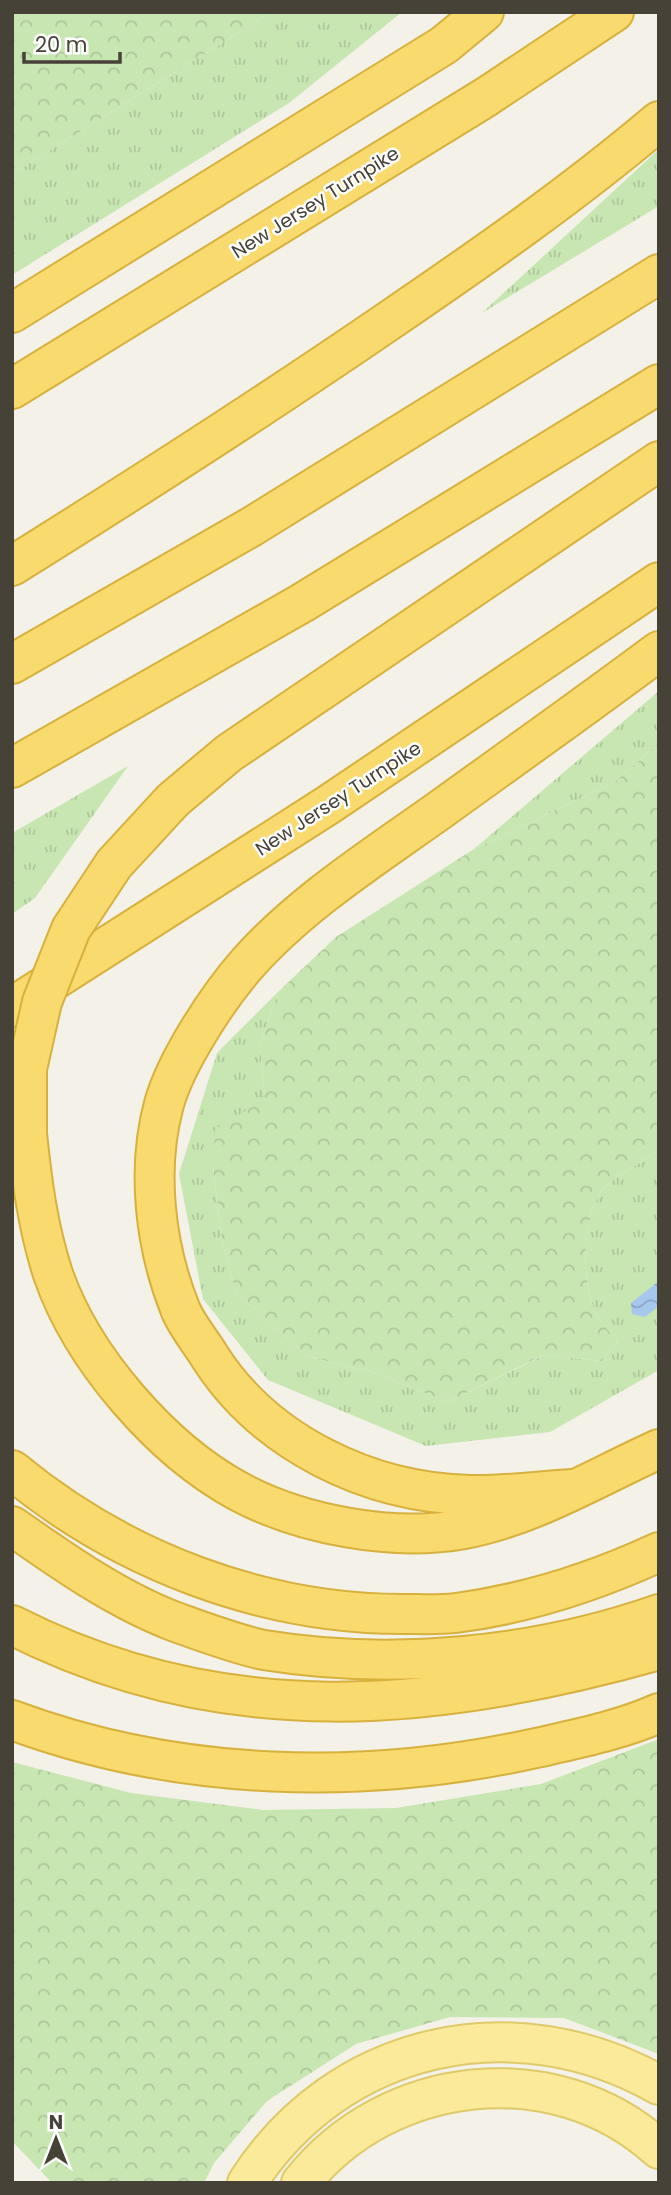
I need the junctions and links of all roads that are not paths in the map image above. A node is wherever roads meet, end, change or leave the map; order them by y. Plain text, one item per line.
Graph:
1 (484, 12) edge
2 (614, 12) edge
3 (659, 121) edge
4 (659, 274) edge
5 (12, 313) edge
6 (659, 384) edge
7 (12, 389) edge
8 (659, 461) edge
9 (12, 566) edge
10 (659, 582) edge
11 (659, 651) edge
12 (12, 664) edge
13 (12, 768) edge
14 (12, 1007) edge
15 (659, 1449) edge
16 (12, 1470) edge
17 (572, 1489) junction
18 (12, 1526) edge
19 (659, 1552) edge
20 (659, 1614) edge
21 (12, 1625) edge
22 (659, 1650) edge
23 (659, 1713) edge
24 (12, 1720) edge
25 (659, 2085) edge
26 (659, 2149) edge
27 (247, 2183) edge
28 (301, 2183) edge

1 - 5 highway
2 - 7 highway, New Jersey Turnpike
3 - 9 highway
4 - 12 highway
6 - 13 highway
8 - 17 highway, bridge
10 - 14 highway, New Jersey Turnpike
11 - 17 highway
15 - 17 highway
16 - 19 highway
18 - 20 highway
21 - 22 highway
23 - 24 highway
25 - 27 main road
26 - 28 main road

